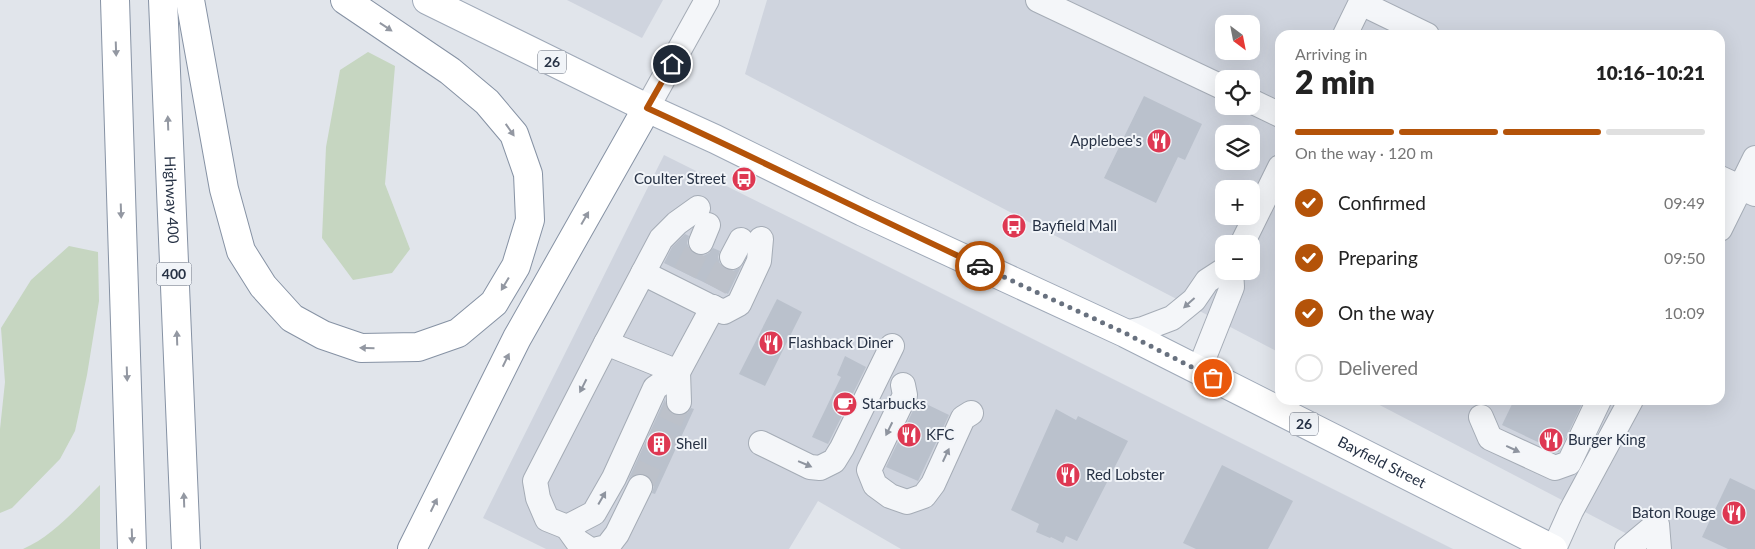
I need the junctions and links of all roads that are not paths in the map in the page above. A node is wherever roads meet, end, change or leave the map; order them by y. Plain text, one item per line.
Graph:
1 (115, 0) edge
2 (163, 0) edge
3 (190, 0) edge
4 (346, 0) edge
5 (427, 0) edge
6 (707, 0) edge
7 (1038, 0) edge
8 (1361, 1) edge
9 (1347, 30) edge
10 (1417, 30) edge
11 (1215, 84) edge
12 (1260, 105) edge
13 (647, 108) junction
14 (1275, 113) edge
15 (1755, 158) edge
16 (1275, 177) edge
17 (1739, 187) edge
18 (1725, 218) edge
19 (702, 225) dead end
20 (1246, 235) edge
21 (745, 245) dead end
22 (643, 272) junction
23 (1215, 276) edge
24 (1232, 280) edge
25 (712, 300) junction
26 (1125, 333) junction
27 (606, 343) junction
28 (892, 346) dead end
29 (1199, 370) junction
30 (678, 372) junction
31 (903, 385) dead end
32 (679, 402) tunnel mouth
33 (1597, 405) edge
34 (1628, 405) edge
35 (971, 412) dead end
36 (1481, 417) dead end
37 (761, 443) dead end
38 (640, 487) tunnel mouth
39 (567, 526) junction
40 (132, 549) edge
41 (186, 549) edge
42 (412, 549) edge
43 (589, 549) edge
44 (598, 549) edge
45 (1554, 549) edge
46 (1627, 549) edge
47 (1659, 549) edge

1 -> 40 main road
41 -> 2 main road, Highway 400 / 400
4 -> 3 main road
5 - 13 main road, Bayfield Street / 26
6 - 13 street
7 - 11 street
8 - 9 street
8 - 10 street
12 - 14 street
13 - 26 main road, Bayfield Street / 26
42 -> 13 main road
15 - 17 street
16 - 20 street
17 - 18 street
19 - 22 street
21 - 25 street
22 - 25 street
22 - 27 street
23 -> 26 street
24 - 29 street
25 - 30 street
26 - 29 main road, Bayfield Street / 26
27 - 30 street
27 -> 39 street
37 -> 28 street
29 - 45 main road, Bayfield Street / 26
30 - 32 street
39 -> 30 street
31 -> 35 street
36 -> 33 street
34 - 45 street
38 - 44 street
39 - 43 street
46 - 47 street

